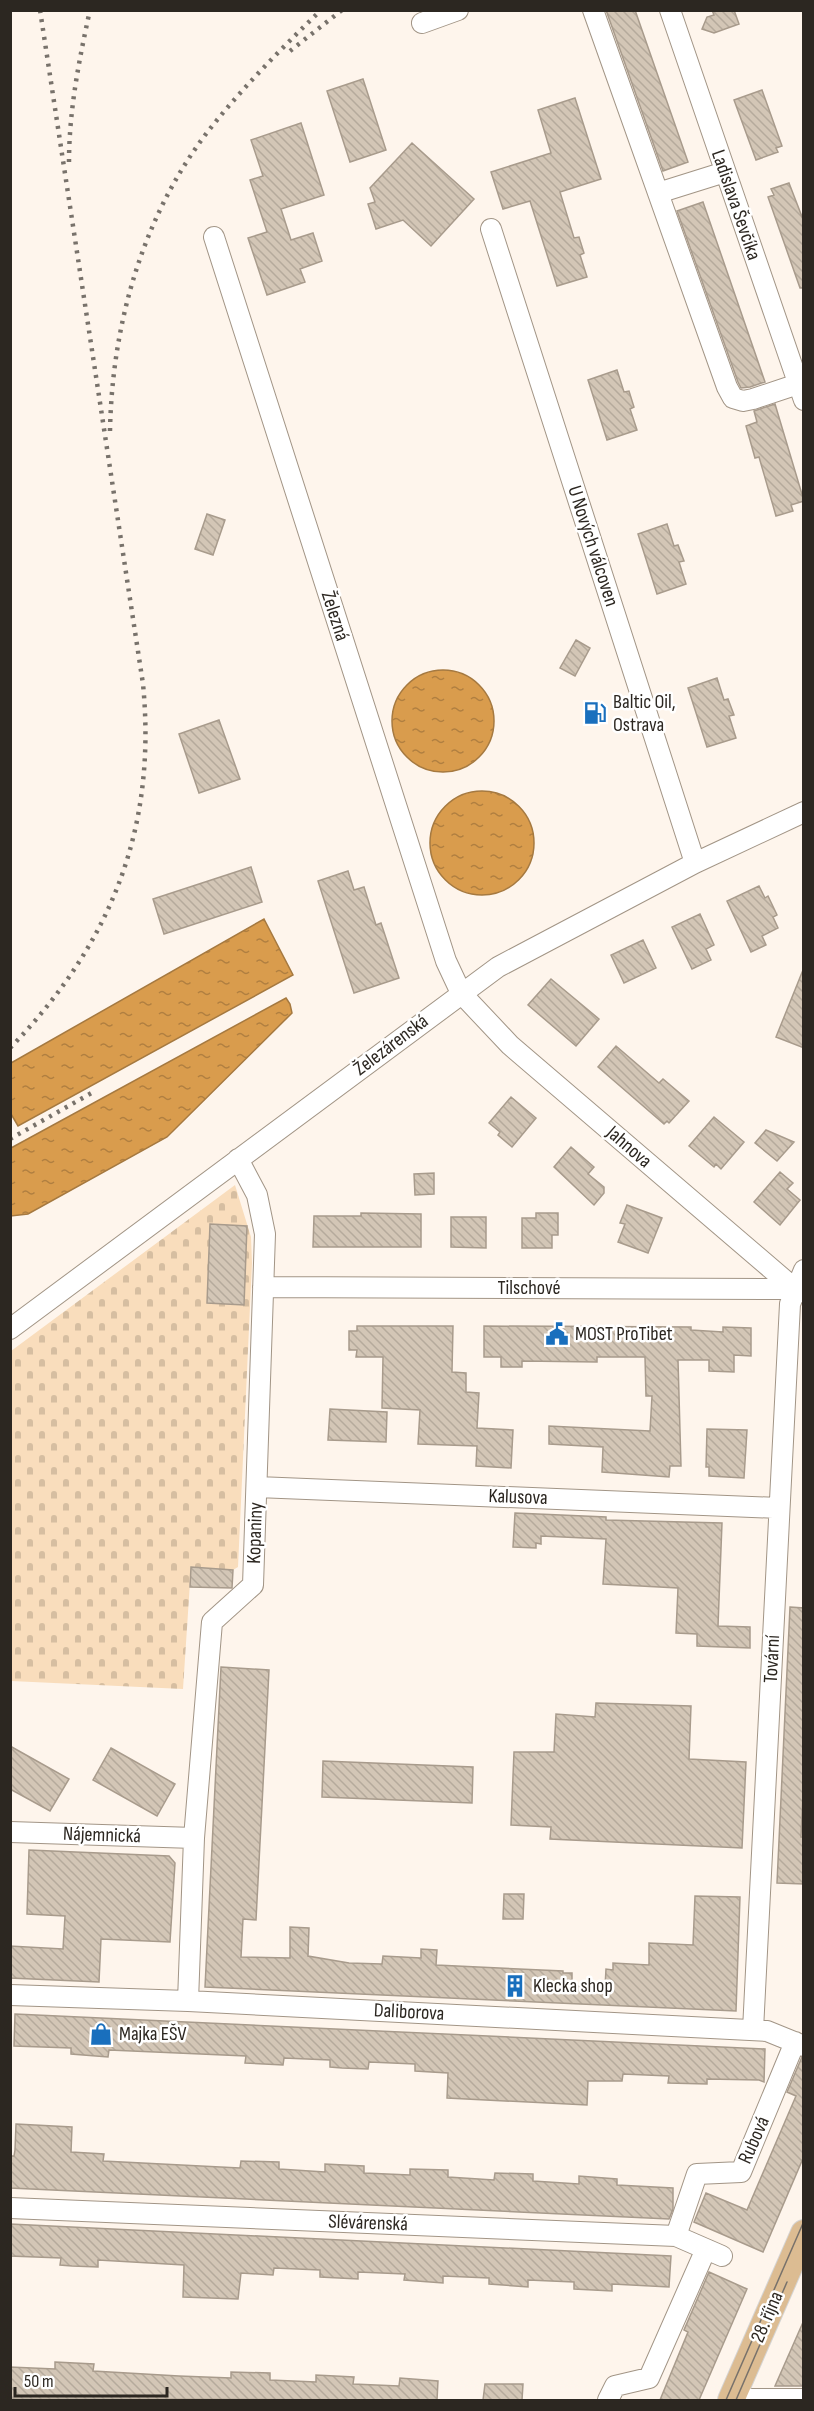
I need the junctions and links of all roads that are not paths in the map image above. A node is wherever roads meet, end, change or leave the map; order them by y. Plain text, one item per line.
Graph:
1 (458, 10) edge
2 (593, 10) edge
3 (670, 10) edge
4 (422, 23) dead end
5 (725, 172) junction
6 (658, 193) junction
7 (491, 229) dead end
8 (214, 237) dead end
9 (801, 392) edge
10 (804, 812) edge
11 (695, 863) junction
12 (461, 993) junction
13 (238, 1160) junction
14 (804, 1270) edge
15 (263, 1287) junction
16 (799, 1291) edge
17 (10, 1329) edge
18 (258, 1487) junction
19 (779, 1508) junction
20 (10, 1832) edge
21 (194, 1838) junction
22 (10, 1995) edge
23 (188, 2001) junction
24 (753, 2030) junction
25 (799, 2044) edge
26 (10, 2208) edge
27 (804, 2233) edge
28 (676, 2236) junction
29 (804, 2399) edge
30 (608, 2400) edge
31 (731, 2400) edge

1 - 4 street
2 - 6 street
3 - 5 street, Ladislava Ševčíka
5 - 6 street
5 - 9 street, Ladislava Ševčíka
6 - 9 street
7 - 11 street, U Nových válcoven
8 - 12 street, Železná
10 - 11 street, Železárenská
11 - 12 street, Železárenská
12 - 13 street, Železárenská
12 - 16 street, Jahnova
13 - 15 street, Kopaniny
13 - 17 street, Železárenská
14 - 16 street, Tovární
15 - 16 street, Tilschové
15 - 18 street, Kopaniny
16 - 19 street, Tovární
18 - 19 street, Kalusova
18 - 21 street, Kopaniny
19 - 24 street, Tovární
20 - 21 street, Nájemnická
21 - 23 street, Kopaniny
22 - 23 street, Daliborova
23 - 24 street, Daliborova
24 - 25 street, Daliborova
25 - 28 street, Rubová
26 - 28 street, Slévárenská
27 - 31 main road, 28. října
28 - 30 street, Slévárenská
29 - 31 street

